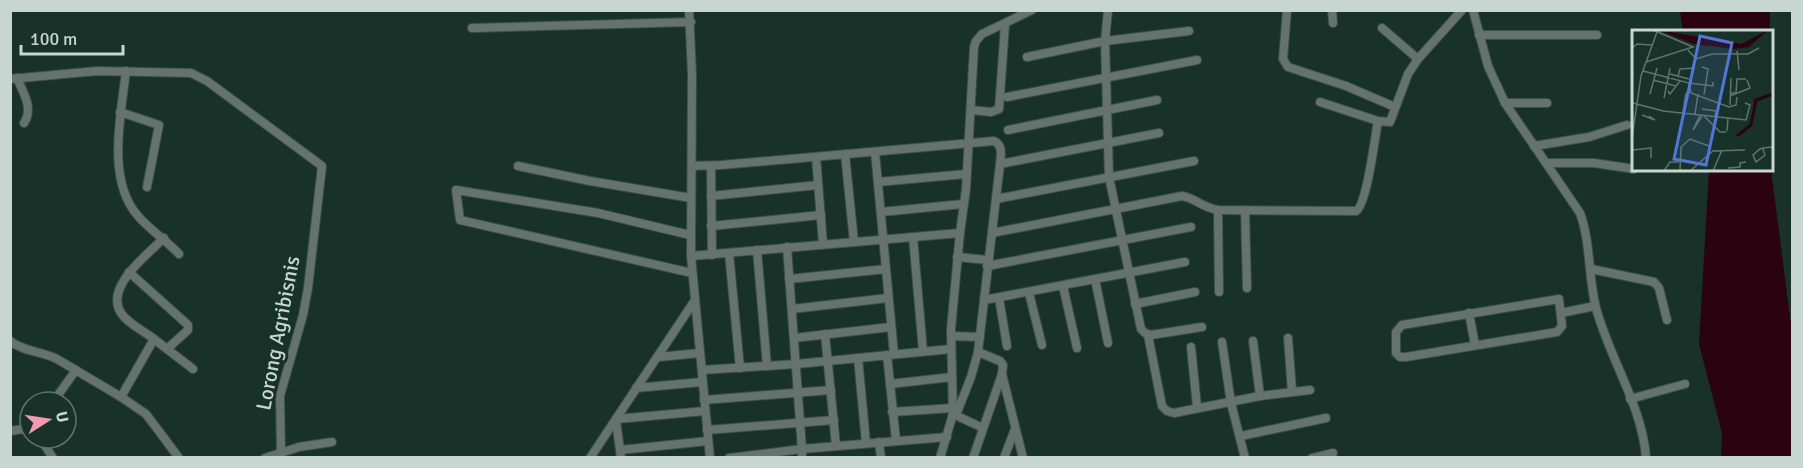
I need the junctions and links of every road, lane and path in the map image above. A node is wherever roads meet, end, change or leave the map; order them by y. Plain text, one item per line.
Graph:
1 (689, 10) edge
2 (1032, 10) edge
3 (1108, 10) edge
4 (1287, 10) edge
5 (1332, 10) edge
6 (1462, 10) edge
7 (1473, 10) edge
8 (1023, 13) edge
9 (691, 22) junction
10 (1333, 23) dead end
11 (1005, 25) junction
12 (472, 28) dead end
13 (1382, 28) dead end
14 (1189, 31) dead end
15 (1597, 34) dead end
16 (1479, 35) junction
17 (1106, 38) junction
18 (1027, 57) dead end
19 (1418, 59) junction
20 (1197, 60) dead end
21 (126, 71) junction
22 (1107, 77) junction
23 (14, 79) edge
24 (1007, 97) dead end
25 (1157, 100) dead end
26 (1320, 102) dead end
27 (1505, 103) junction
28 (1547, 103) dead end
29 (1395, 107) junction
30 (971, 110) junction
31 (1106, 111) junction
32 (120, 112) junction
33 (1378, 120) junction
34 (24, 123) dead end
35 (1627, 125) dead end
36 (1008, 130) dead end
37 (1159, 134) dead end
38 (967, 144) junction
39 (1108, 144) junction
40 (1534, 146) junction
41 (875, 152) junction
42 (844, 154) junction
43 (816, 157) junction
44 (1194, 161) dead end
45 (1546, 163) junction
46 (1000, 164) junction
47 (518, 166) dead end
48 (692, 166) junction
49 (711, 166) junction
50 (1632, 168) edge
51 (966, 174) junction
52 (1109, 177) junction
53 (878, 182) junction
54 (818, 185) junction
55 (147, 187) dead end
56 (711, 196) junction
57 (691, 198) junction
58 (996, 199) junction
59 (963, 204) junction
60 (1115, 209) junction
61 (1218, 210) junction
62 (1245, 210) junction
63 (881, 212) junction
64 (821, 215) junction
65 (711, 226) junction
66 (1191, 227) dead end
67 (960, 232) junction
68 (992, 233) junction
69 (690, 235) junction
70 (913, 237) junction
71 (164, 238) junction
72 (883, 239) junction
73 (1122, 241) junction
74 (854, 242) junction
75 (823, 244) junction
76 (787, 247) junction
77 (757, 250) junction
78 (729, 253) junction
79 (179, 254) dead end
80 (712, 255) junction
81 (691, 256) junction
82 (957, 257) junction
83 (1185, 262) dead end
84 (988, 263) junction
85 (886, 269) junction
86 (1591, 269) junction
87 (1129, 272) junction
88 (129, 273) junction
89 (692, 273) junction
90 (789, 279) junction
91 (1095, 279) junction
92 (1064, 286) junction
93 (1247, 288) dead end
94 (1195, 292) dead end
95 (1219, 292) dead end
96 (1029, 293) junction
97 (888, 298) junction
98 (999, 298) junction
99 (695, 300) junction
100 (984, 300) junction
101 (1135, 304) junction
102 (1596, 306) junction
103 (792, 309) junction
104 (1469, 313) junction
105 (1561, 314) junction
106 (1667, 320) dead end
107 (891, 327) junction
108 (1202, 327) dead end
109 (825, 334) junction
110 (1148, 335) junction
111 (951, 336) junction
112 (980, 337) junction
113 (794, 338) junction
114 (1288, 338) dead end
115 (154, 339) junction
116 (1253, 341) dead end
117 (10, 342) edge
118 (1222, 342) dead end
119 (1108, 343) dead end
120 (1042, 345) dead end
121 (1474, 345) junction
122 (1008, 346) dead end
123 (1191, 347) dead end
124 (1077, 348) dead end
125 (168, 349) junction
126 (951, 349) junction
127 (923, 351) junction
128 (978, 352) junction
129 (700, 353) junction
130 (890, 354) junction
131 (659, 357) junction
132 (858, 358) junction
133 (827, 361) junction
134 (796, 364) junction
135 (767, 366) junction
136 (740, 368) junction
137 (193, 369) dead end
138 (76, 370) junction
139 (702, 370) junction
140 (1002, 374) junction
141 (952, 377) junction
142 (702, 382) junction
143 (890, 384) junction
144 (1684, 384) dead end
145 (636, 388) junction
146 (62, 390) edge
147 (831, 390) junction
148 (1310, 390) dead end
149 (1292, 391) junction
150 (798, 393) junction
151 (1260, 396) junction
152 (121, 397) junction
153 (1630, 399) junction
154 (704, 400) junction
155 (1231, 403) junction
156 (1197, 408) junction
157 (705, 411) junction
158 (892, 412) junction
159 (954, 412) junction
160 (1326, 418) dead end
161 (617, 420) junction
162 (834, 420) junction
163 (801, 424) junction
164 (983, 428) junction
165 (1016, 428) junction
166 (707, 430) junction
167 (1241, 436) junction
168 (947, 437) junction
169 (896, 440) junction
170 (708, 441) junction
171 (332, 442) dead end
172 (879, 442) junction
173 (866, 443) junction
174 (836, 446) junction
175 (281, 453) junction
176 (802, 453) edge
177 (1333, 453) dead end
178 (620, 454) edge
179 (771, 455) edge
180 (590, 457) edge
181 (741, 457) edge
182 (179, 458) edge
183 (265, 458) edge
184 (710, 458) edge
185 (729, 458) edge
186 (881, 458) edge
187 (940, 458) edge
188 (973, 458) edge
189 (1004, 458) edge
190 (1023, 458) edge
191 (1245, 458) edge
192 (1312, 458) edge
193 (1646, 458) edge

1 - 9 street
2 - 8 street
3 - 17 street
4 - 29 street
5 - 10 street
6 - 19 street
7 - 16 street
8 - 11 street
9 - 12 street
9 - 48 street
11 - 30 street
11 - 30 street
13 - 19 street
14 - 17 street
15 - 16 street
16 - 27 street
17 - 18 street
17 - 22 street
19 - 29 street
20 - 22 street
21 - 23 street, Lorong Agribisnis
21 - 32 street
21 - 175 street, Lorong Agribisnis
22 - 24 street
22 - 31 street
23 - 34 street
25 - 31 street
26 - 33 street
27 - 28 street
27 - 40 street
29 - 33 street
30 - 38 street
31 - 36 street
31 - 39 street
32 - 55 street
32 - 71 street
33 - 62 street
35 - 40 street
37 - 39 street
38 - 41 street
38 - 46 street
38 - 51 street
39 - 46 street
39 - 52 street
40 - 45 street
41 - 42 street
41 - 53 street
42 - 43 street
42 - 74 street
43 - 49 street
43 - 54 street
44 - 52 street
45 - 50 street
45 - 86 street
46 - 58 street
47 - 57 street
48 - 49 street
48 - 57 street
49 - 56 street
51 - 53 street
51 - 59 street
52 - 58 street
52 - 60 street
53 - 63 street
54 - 56 street
54 - 64 street
56 - 65 street
57 - 69 street
58 - 68 street
59 - 63 street
59 - 67 street
60 - 61 street
60 - 68 street
60 - 73 street
61 - 62 street
61 - 95 street
62 - 93 street
63 - 72 street
64 - 65 street
64 - 75 street
65 - 80 street
66 - 73 street
67 - 70 street
67 - 82 street
68 - 84 street
69 - 81 street
69 - 89 street
70 - 72 street
70 - 127 street
71 - 79 street
71 - 88 street
72 - 74 street
72 - 85 street
73 - 84 street
73 - 87 street
74 - 75 street
75 - 76 street
76 - 77 street
76 - 90 street
77 - 78 street
77 - 135 street
78 - 80 street
78 - 136 street
80 - 81 street
81 - 89 street
82 - 84 street
82 - 111 street
83 - 87 street
84 - 100 street
85 - 90 street
85 - 97 street
86 - 102 street
86 - 106 street
87 - 91 street
87 - 101 street
88 - 115 street
88 - 125 street
89 - 99 street
90 - 103 street
91 - 92 street
91 - 119 street
92 - 96 street
92 - 124 street
94 - 101 street
96 - 98 street
96 - 120 street
97 - 103 street
97 - 107 street
98 - 100 street
98 - 122 street
99 - 129 street
99 - 131 street
100 - 112 street
101 - 110 street
102 - 105 street
102 - 153 street
103 - 113 street
104 - 105 street
104 - 121 street
104 - 121 street
105 - 121 street
107 - 109 street
107 - 130 street
108 - 110 street
109 - 113 street
109 - 133 street
110 - 156 street
111 - 112 street
111 - 126 street
112 - 128 street
113 - 134 street
114 - 149 street
115 - 125 street
115 - 152 street
116 - 151 street
117 - 138 street
118 - 155 street
123 - 156 street
125 - 137 street
126 - 127 street
126 - 141 street
127 - 130 street
128 - 140 street
128 - 159 street
129 - 131 street
129 - 139 street
130 - 132 street
130 - 143 street
131 - 145 street
132 - 133 street
132 - 173 street
133 - 134 street
133 - 147 street
134 - 135 street
134 - 150 street
135 - 136 street
136 - 139 street
138 - 146 street
138 - 152 street
139 - 142 street
140 - 164 street
140 - 165 street
141 - 143 street
141 - 159 street
142 - 145 street
142 - 154 street
143 - 158 street
144 - 153 street
145 - 161 street
147 - 150 street
147 - 162 street
148 - 149 street
149 - 151 street
150 - 154 street
150 - 163 street
151 - 155 street
152 - 182 street
153 - 193 street
154 - 157 street
155 - 156 street
155 - 167 street
157 - 161 street
157 - 166 street
158 - 159 street
158 - 169 street
159 - 164 street
159 - 168 street
160 - 167 street
161 - 178 street
161 - 180 street
162 - 163 street
162 - 174 street
163 - 166 street
163 - 176 street
164 - 188 street
165 - 189 street
165 - 190 street
166 - 170 street
167 - 191 street
168 - 169 street
168 - 187 street
169 - 172 street
170 - 178 street
170 - 184 street
171 - 175 street
172 - 173 street
172 - 186 street
173 - 174 street
174 - 176 street
175 - 183 street
176 - 179 street
177 - 192 street
179 - 181 street
181 - 185 street

